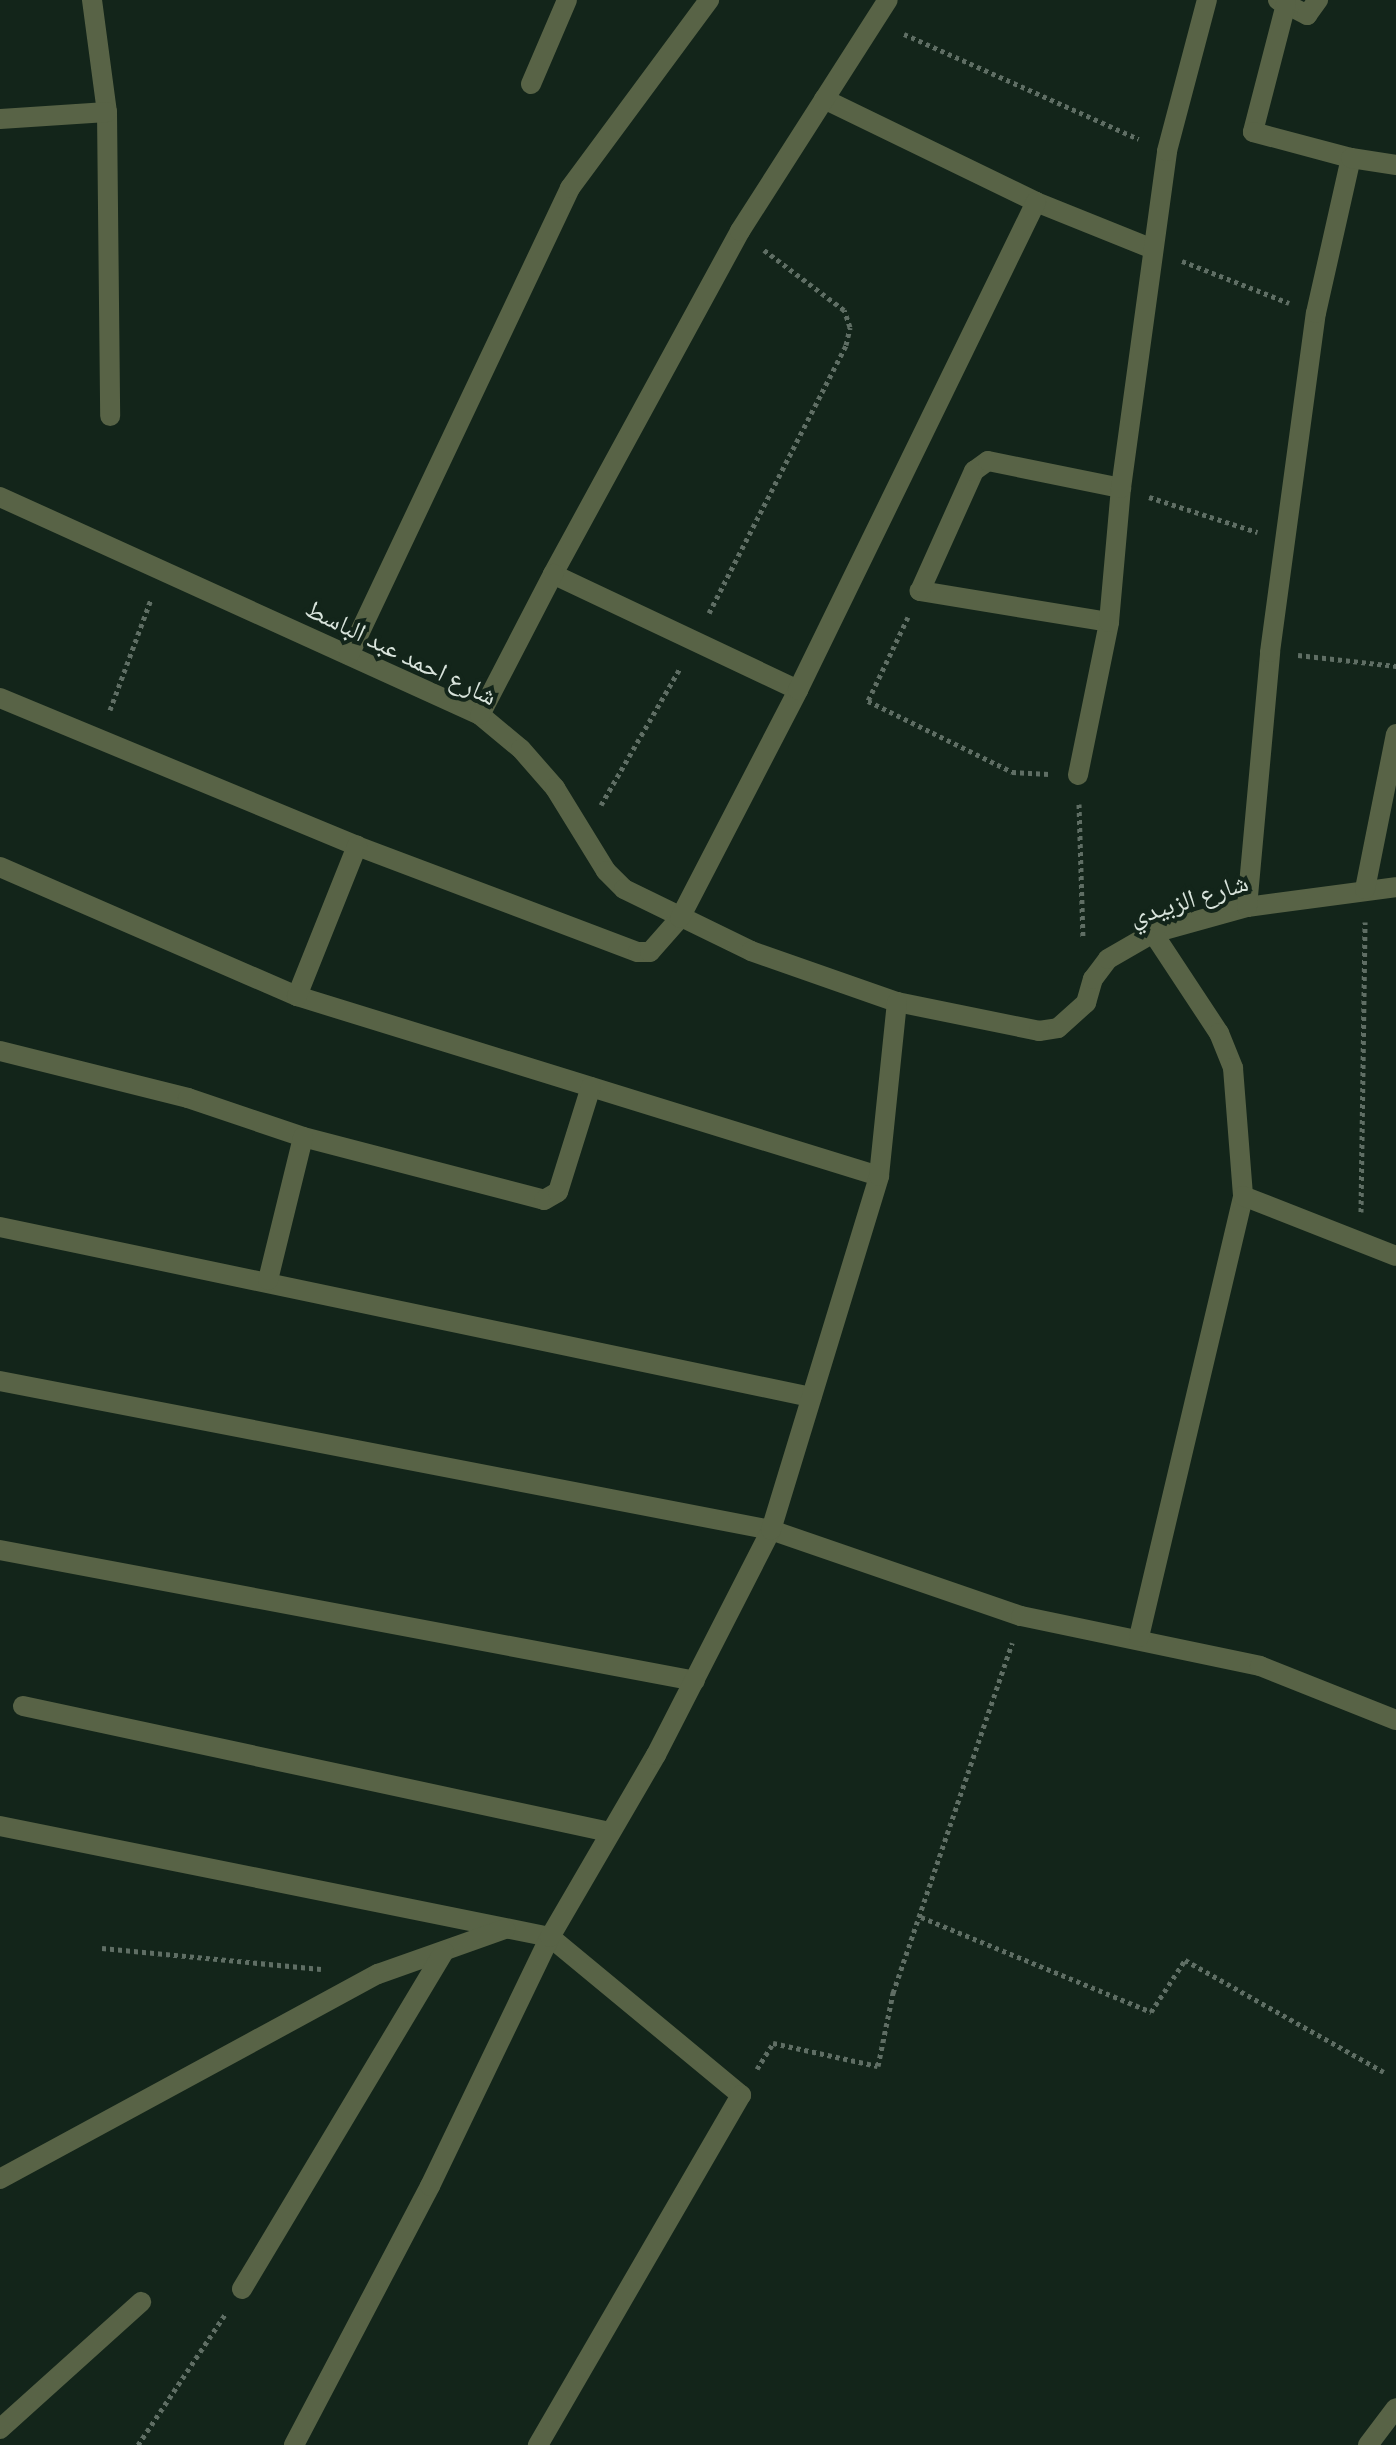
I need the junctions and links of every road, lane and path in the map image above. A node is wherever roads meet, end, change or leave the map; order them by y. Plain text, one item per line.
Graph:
1 (92, 0) edge
2 (567, 0) edge
3 (709, 0) edge
4 (888, 0) edge
5 (1207, 0) edge
6 (1318, 0) edge
7 (1282, 2) edge
8 (873, 20) junction
9 (531, 84) dead end
10 (824, 99) junction
11 (107, 112) junction
12 (0, 119) edge
13 (1167, 151) junction
14 (1351, 158) junction
15 (1396, 165) edge
16 (1036, 202) junction
17 (740, 231) junction
18 (1153, 249) junction
19 (1316, 313) junction
20 (110, 416) dead end
21 (1121, 488) junction
22 (0, 497) edge
23 (1285, 541) junction
24 (162, 570) junction
25 (553, 574) junction
26 (920, 591) junction
27 (1109, 622) junction
28 (696, 640) junction
29 (1270, 652) junction
30 (349, 655) junction
31 (1396, 666) edge
32 (798, 690) junction
33 (0, 698) edge
34 (480, 715) junction
35 (1396, 734) edge
36 (98, 741) junction
37 (1078, 775) junction
38 (584, 833) junction
39 (357, 846) junction
40 (0, 867) edge
41 (1396, 887) edge
42 (1365, 889) junction
43 (1247, 907) junction
44 (680, 918) junction
45 (1153, 933) junction
46 (1084, 942) dead end
47 (297, 996) junction
48 (897, 1002) junction
49 (0, 1051) edge
50 (591, 1087) junction
51 (303, 1137) junction
52 (879, 1176) junction
53 (1243, 1196) junction
54 (0, 1227) edge
55 (1360, 1238) junction
56 (1396, 1256) edge
57 (268, 1280) junction
58 (0, 1381) edge
59 (811, 1397) junction
60 (771, 1530) junction
61 (0, 1550) edge
62 (1021, 1616) junction
63 (1139, 1637) junction
64 (695, 1681) junction
65 (23, 1706) dead end
66 (1396, 1720) edge
67 (0, 1826) edge
68 (609, 1832) junction
69 (921, 1917) junction
70 (505, 1929) junction
71 (550, 1937) junction
72 (102, 1948) dead end
73 (444, 1952) junction
74 (378, 1974) junction
75 (1384, 2072) dead end
76 (741, 2095) junction
77 (0, 2179) edge
78 (242, 2289) joint
79 (141, 2302) dead end
80 (1396, 2408) edge
81 (0, 2429) edge
82 (138, 2445) edge
83 (294, 2445) edge
84 (538, 2445) edge
85 (1368, 2445) edge

1 - 11 street
2 - 9 street
3 - 30 street
4 - 8 street
5 - 13 street
6 - 7 street
7 - 14 street
8 - 10 street
8 - 13 path
10 - 16 street
10 - 17 street
11 - 12 street
11 - 20 street
13 - 18 street
14 - 15 street
14 - 19 street
16 - 18 street
16 - 32 street
17 - 25 street
17 - 28 path
18 - 19 path
18 - 21 street
19 - 23 street
21 - 23 path
21 - 26 street
21 - 27 street
22 - 24 street, شارع احمد عبد الباسط
23 - 29 street
24 - 30 street, شارع احمد عبد الباسط
24 - 36 path
25 - 28 street
25 - 34 street
26 - 27 street
26 - 37 path
27 - 37 street
28 - 32 street
28 - 38 path
29 - 31 path
29 - 43 street
30 - 34 street, شارع احمد عبد الباسط
32 - 44 street
33 - 36 street
34 - 38 street, شارع احمد عبد الباسط
35 - 42 street
36 - 39 street
37 - 46 path
38 - 44 street, شارع احمد عبد الباسط
39 - 44 street
39 - 47 street
40 - 47 street
41 - 42 street, شارع الزبيدي
42 - 43 street, شارع الزبيدي
42 - 55 path
43 - 45 street, شارع الزبيدي
44 - 48 street, شارع احمد عبد الباسط
45 - 48 street, شارع الزبيدي
45 - 53 street
47 - 50 street
48 - 52 street
49 - 51 street
50 - 51 street
50 - 52 street
51 - 57 street
52 - 59 street
53 - 55 street
53 - 63 street
54 - 57 street
55 - 56 street
57 - 59 street
58 - 60 street
59 - 60 street
60 - 62 street
60 - 64 street
61 - 64 street
62 - 63 street
62 - 69 path
63 - 66 street
64 - 68 street
65 - 68 street
67 - 70 street
68 - 71 street
69 - 75 path
69 - 76 path
70 - 71 street
70 - 73 street
71 - 76 street
71 - 83 street
72 - 74 path
73 - 74 street
73 - 78 street
74 - 77 street
76 - 84 street
78 - 82 path
79 - 81 street
80 - 85 street

